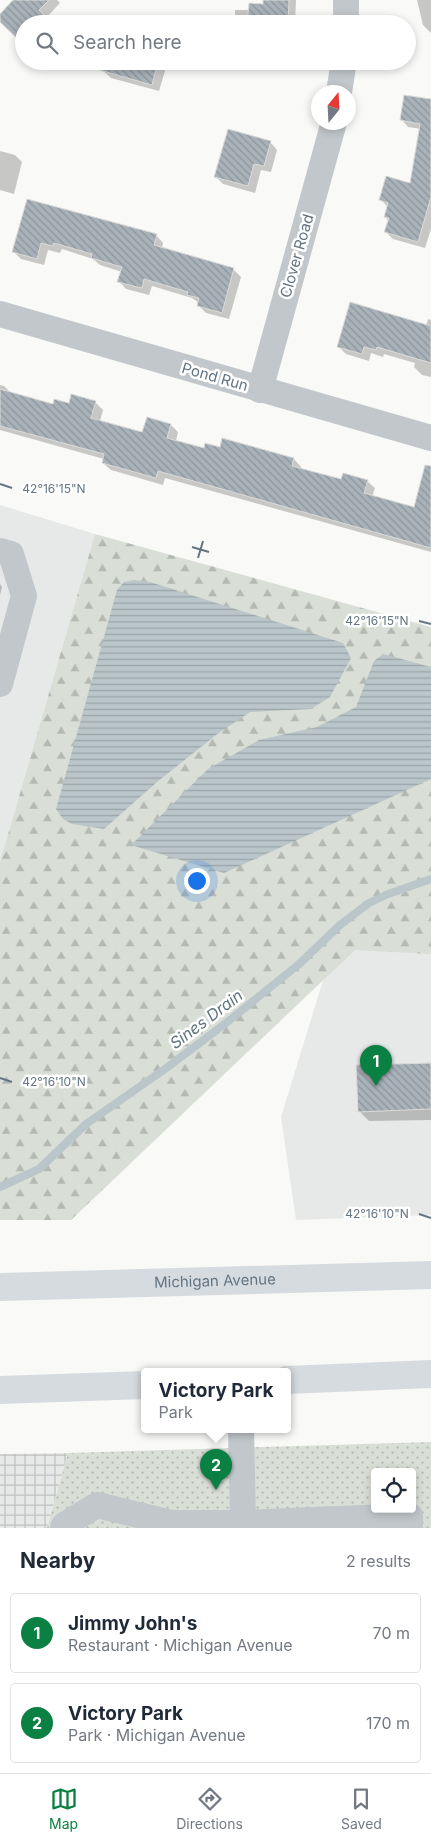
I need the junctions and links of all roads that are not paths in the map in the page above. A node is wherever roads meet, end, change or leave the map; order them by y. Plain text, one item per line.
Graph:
1 (346, 0) edge
2 (346, 15) edge
3 (343, 70) edge
4 (340, 85) edge
5 (332, 130) edge
6 (0, 314) edge
7 (260, 390) junction
8 (431, 438) edge
9 (0, 551) edge
10 (0, 684) edge
11 (431, 1275) edge
12 (0, 1287) edge
13 (431, 1374) edge
14 (291, 1380) edge
15 (141, 1385) edge
16 (0, 1390) edge
17 (241, 1433) edge
18 (246, 1526) edge
19 (64, 1528) edge
20 (410, 1528) edge

1 - 2 street
3 - 4 street
5 - 7 street, Clover Road
6 - 7 street, Pond Run
7 - 8 street, Pond Run
9 - 10 street
11 - 12 main road, Michigan Avenue
13 - 14 main road
15 - 16 main road
17 - 18 street
18 - 19 street
18 - 20 street

